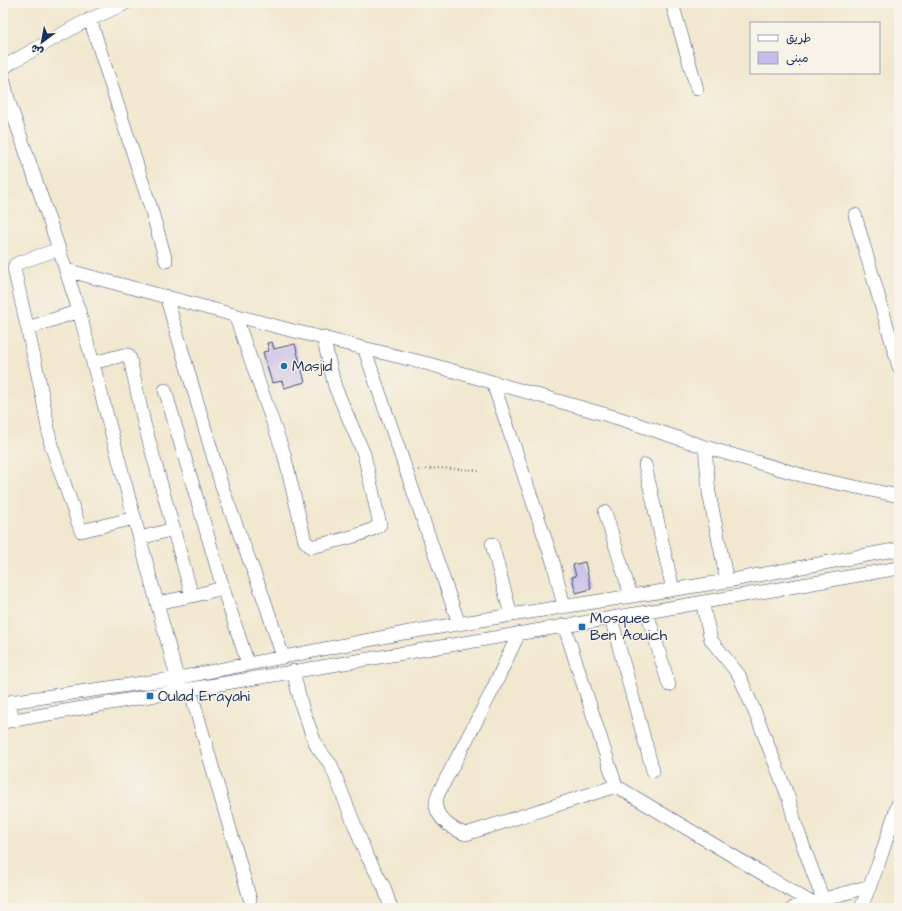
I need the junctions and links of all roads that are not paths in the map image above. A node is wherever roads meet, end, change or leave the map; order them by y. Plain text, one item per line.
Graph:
1 (126, 3) edge
2 (672, 3) edge
3 (90, 19) junction
4 (3, 71) edge
5 (3, 78) edge
6 (697, 89) dead end
7 (855, 216) dead end
8 (59, 249) junction
9 (166, 261) dead end
10 (66, 270) junction
11 (166, 296) junction
12 (79, 311) junction
13 (235, 315) junction
14 (28, 328) junction
15 (324, 337) junction
16 (364, 348) junction
17 (93, 363) junction
18 (899, 367) edge
19 (493, 383) junction
20 (165, 390) dead end
21 (704, 447) junction
22 (645, 465) dead end
23 (899, 496) edge
24 (605, 512) dead end
25 (135, 518) junction
26 (174, 529) junction
27 (140, 538) junction
28 (492, 544) dead end
29 (899, 549) edge
30 (899, 568) edge
31 (727, 581) junction
32 (223, 588) junction
33 (673, 590) junction
34 (192, 596) junction
35 (631, 596) junction
36 (702, 602) junction
37 (157, 603) junction
38 (564, 607) junction
39 (647, 612) junction
40 (510, 615) junction
41 (611, 618) junction
42 (458, 624) junction
43 (564, 625) junction
44 (519, 633) junction
45 (359, 642) junction
46 (283, 657) junction
47 (363, 660) junction
48 (248, 664) junction
49 (293, 671) junction
50 (669, 685) dead end
51 (183, 686) junction
52 (8, 721) edge
53 (654, 771) dead end
54 (616, 786) junction
55 (899, 801) edge
56 (870, 886) junction
57 (250, 898) dead end
58 (820, 905) edge
59 (391, 908) edge
60 (793, 908) edge
61 (861, 908) edge

1 - 3 street
2 - 6 street
3 - 4 street
3 - 9 street
5 - 8 street
7 - 18 street
8 - 10 street
8 - 14 street
10 - 11 street
10 - 12 street
11 - 13 street
11 - 46 street
12 - 14 street
12 - 17 street
13 - 15 street
13 - 15 street
14 - 25 street
15 - 16 street
16 - 19 street
16 - 42 street
17 - 25 street
17 - 26 street
19 - 21 street
19 - 38 street
20 - 32 street
21 - 23 street
21 - 31 street
22 - 33 street
24 - 35 street
25 - 27 street
26 - 27 street
26 - 34 street
27 - 37 street
28 - 40 street
29 - 31 street
30 - 36 street
31 - 33 street
32 - 34 street
32 - 48 street
33 - 35 street
34 - 37 street
35 - 38 street
36 - 39 street
36 - 58 street
37 - 51 street
38 - 40 street
39 - 41 street
39 - 50 street
40 - 42 street
41 - 43 street
41 - 53 street
42 - 45 street
43 - 44 street
43 - 54 street
44 - 47 street
44 - 54 street
45 - 46 street
45 - 47 street
46 - 48 street
47 - 49 street
48 - 51 street
49 - 51 street
49 - 59 street
51 - 52 street
51 - 52 street
51 - 57 street
54 - 58 street
55 - 56 street
56 - 58 street
56 - 61 street
58 - 60 street

